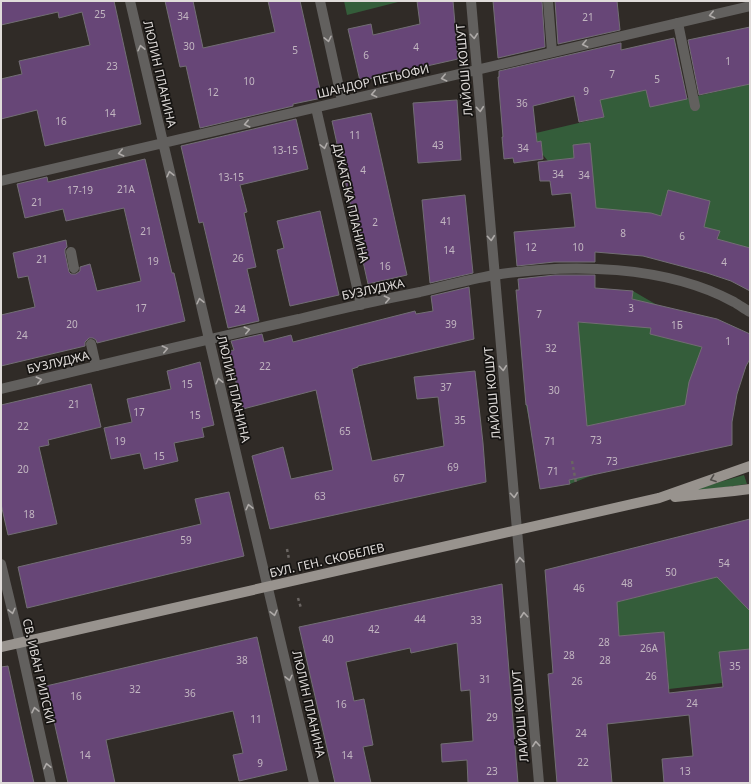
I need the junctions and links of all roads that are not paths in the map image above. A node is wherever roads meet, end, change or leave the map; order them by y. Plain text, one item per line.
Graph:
1 (130, 1) edge
2 (320, 1) edge
3 (471, 1) edge
4 (548, 1) edge
5 (750, 6) edge
6 (678, 23) junction
7 (552, 52) junction
8 (477, 70) junction
9 (342, 101) junction
10 (695, 106) dead end
11 (316, 108) junction
12 (163, 143) junction
13 (1, 181) edge
14 (71, 252) dead end
15 (74, 268) dead end
16 (495, 275) junction
17 (361, 304) junction
18 (750, 312) edge
19 (209, 339) junction
20 (91, 344) dead end
21 (96, 366) junction
22 (1, 389) edge
23 (750, 466) edge
24 (750, 489) edge
25 (659, 498) junction
26 (517, 530) junction
27 (1, 564) edge
28 (268, 587) junction
29 (20, 643) junction
30 (1, 647) edge
31 (51, 783) edge
32 (314, 783) edge
33 (539, 783) edge

12 -> 1 street, ЛЮЛИН ПЛАНИНА
2 -> 9 street
3 -> 8 street, ЛАЙОШ КОШУТ
4 - 7 street
5 -> 6 street, ШАНДОР ПЕТЬОФИ
6 -> 7 street, ШАНДОР ПЕТЬОФИ
6 - 10 street
7 - 8 street, ШАНДОР ПЕТЬОФИ
8 -> 9 street, ШАНДОР ПЕТЬОФИ
8 -> 16 street, ЛАЙОШ КОШУТ
9 - 11 street, ШАНДОР ПЕТЬОФИ
11 -> 12 street, ШАНДОР ПЕТЬОФИ
11 -> 17 street, ДУКАТСКА ПЛАНИНА
12 -> 13 street, ШАНДОР ПЕТЬОФИ
19 -> 12 street, ЛЮЛИН ПЛАНИНА
14 - 15 street
17 -> 16 street, БУЗЛУДЖА
16 - 18 street, БУЗЛУДЖА
16 -> 26 street, ЛАЙОШ КОШУТ
19 -> 17 street, БУЗЛУДЖА
21 -> 19 street, БУЗЛУДЖА
28 -> 19 street, ЛЮЛИН ПЛАНИНА
20 - 21 street
22 -> 21 street, БУЗЛУДЖА
23 -> 25 main road, БУЛ. ГЕН. СКОБЕЛЕВ
24 - 25 main road, БУЛ. ГЕН. СКОБЕЛЕВ
25 - 26 main road, БУЛ. ГЕН. СКОБЕЛЕВ
26 - 28 main road, БУЛ. ГЕН. СКОБЕЛЕВ
33 -> 26 street, ЛАЙОШ КОШУТ
27 -> 29 street, СВ. ИВАН РИЛСКИ
28 - 29 main road, БУЛ. ГЕН. СКОБЕЛЕВ
28 -> 32 street, ЛЮЛИН ПЛАНИНА
29 - 30 main road, БУЛ. ГЕН. СКОБЕЛЕВ
31 -> 29 street, СВ. ИВАН РИЛСКИ

